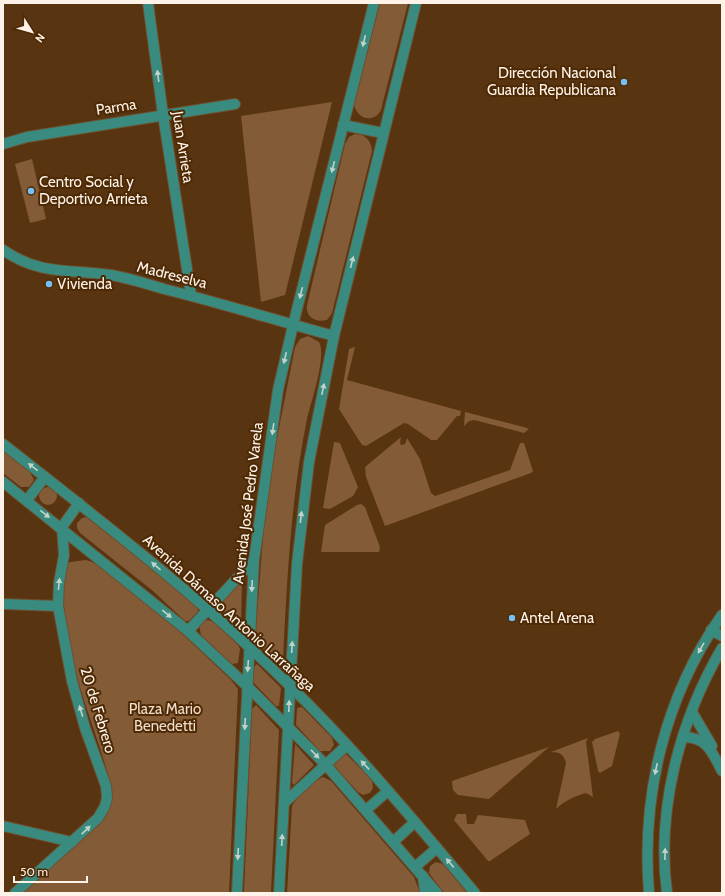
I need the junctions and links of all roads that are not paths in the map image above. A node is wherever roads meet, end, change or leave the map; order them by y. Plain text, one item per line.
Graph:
1 (148, 3) edge
2 (374, 3) edge
3 (416, 3) edge
4 (235, 104) dead end
5 (163, 115) junction
6 (343, 125) junction
7 (383, 133) junction
8 (3, 144) edge
9 (3, 250) edge
10 (191, 295) junction
11 (293, 325) junction
12 (334, 336) junction
13 (3, 444) edge
14 (45, 477) junction
15 (3, 482) edge
16 (27, 500) junction
17 (79, 503) junction
18 (62, 528) junction
19 (254, 560) junction
20 (3, 604) edge
21 (58, 606) junction
22 (207, 609) junction
23 (722, 615) edge
24 (711, 630) junction
25 (188, 631) junction
26 (722, 636) edge
27 (249, 647) junction
28 (722, 648) edge
29 (246, 685) junction
30 (290, 686) junction
31 (692, 712) junction
32 (288, 726) junction
33 (683, 737) junction
34 (346, 746) junction
35 (660, 748) junction
36 (711, 750) junction
37 (678, 754) junction
38 (326, 765) junction
39 (722, 771) edge
40 (388, 791) junction
41 (284, 803) junction
42 (366, 810) junction
43 (415, 822) junction
44 (3, 826) edge
45 (72, 842) junction
46 (394, 842) junction
47 (437, 848) junction
48 (415, 867) junction
49 (423, 876) junction
50 (15, 893) edge
51 (237, 893) edge
52 (279, 893) edge
53 (425, 893) edge
54 (437, 893) edge
55 (475, 893) edge
56 (649, 893) edge
57 (667, 893) edge

5 -> 1 street, Juan Arrieta
2 -> 6 street, Avenida José Pedro Varela
3 - 7 street
4 - 5 street, Parma
5 - 8 street, Parma
5 - 10 street, Juan Arrieta
6 - 7 street
6 -> 11 street, Avenida José Pedro Varela
12 -> 7 street
9 - 10 street, Madreselva
10 - 11 street, Madreselva
11 - 12 street, Madreselva
11 -> 19 street, Avenida José Pedro Varela
30 -> 12 street
14 -> 13 street, Avenida Dámaso Antonio Larrañaga
14 - 16 street
14 - 17 street, Avenida Dámaso Antonio Larrañaga
15 - 16 street
16 -> 18 street
17 - 18 street
22 -> 17 street, Avenida Dámaso Antonio Larrañaga
21 -> 18 street, 20 de Febrero
18 -> 25 street
19 - 22 street
19 -> 27 street, Avenida José Pedro Varela
20 - 21 street
45 -> 21 street, 20 de Febrero
22 - 25 street
22 - 27 street, Avenida Dámaso Antonio Larrañaga
23 - 24 street
24 - 26 street
24 -> 35 street
25 - 29 street
27 -> 29 street, Avenida José Pedro Varela
27 - 30 street, Avenida Dámaso Antonio Larrañaga
28 - 31 street
29 - 32 street
29 -> 51 street, Avenida José Pedro Varela
32 -> 30 street
30 - 34 street, Avenida Dámaso Antonio Larrañaga
31 - 33 street
31 - 36 street
32 -> 38 street
32 - 41 street
33 - 36 street
33 - 37 street
34 - 38 street
40 -> 34 street, Avenida Dámaso Antonio Larrañaga
35 - 37 street
35 -> 56 street
36 - 39 street
57 -> 37 street
38 - 41 street
38 - 42 street
40 - 42 street
40 - 43 street, Avenida Dámaso Antonio Larrañaga
52 -> 41 street
42 - 46 street
43 - 46 street
43 - 47 street, Avenida Dámaso Antonio Larrañaga
44 - 45 street
45 - 50 street, 20 de Febrero
46 - 48 street
47 - 48 street
55 -> 47 street, Avenida Dámaso Antonio Larrañaga
48 - 49 street
49 - 53 street
49 - 54 street

